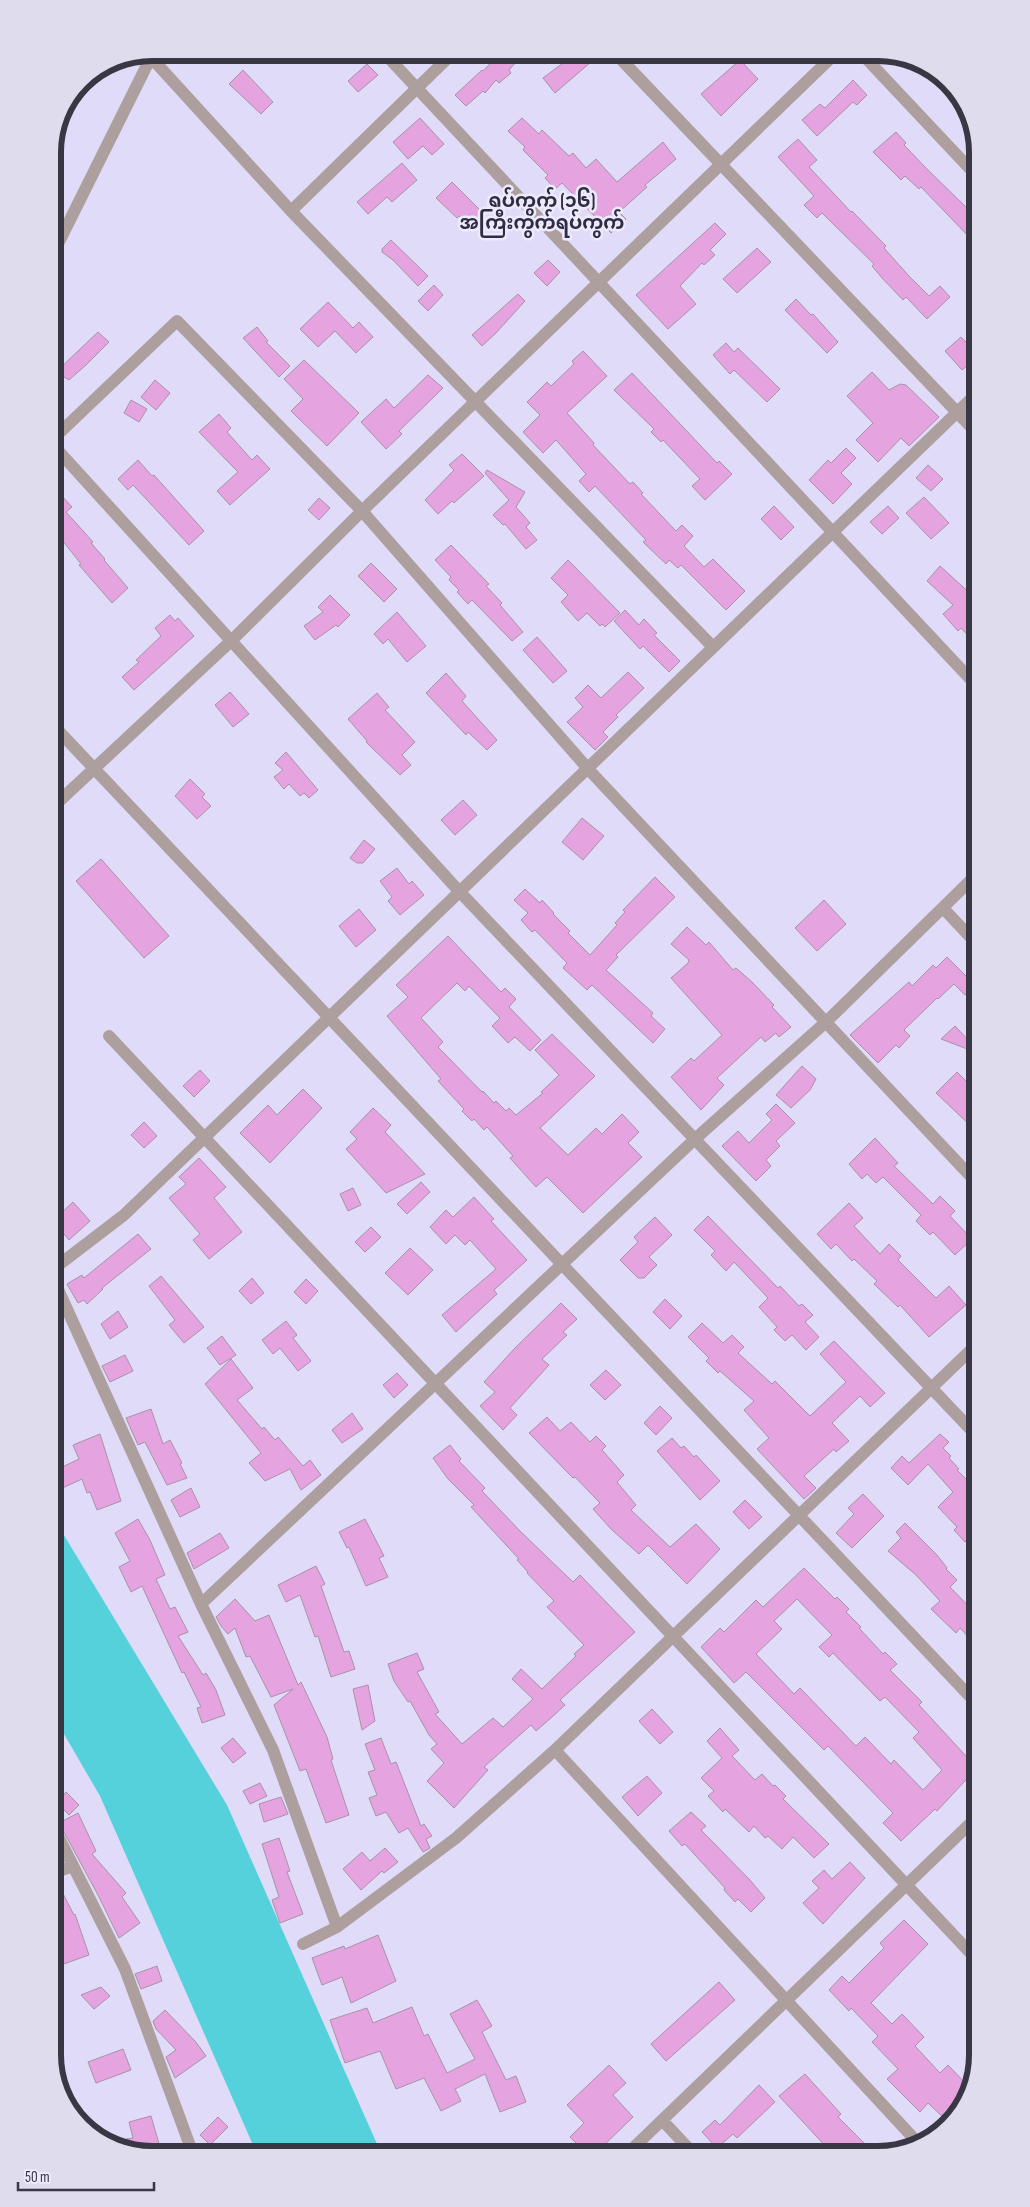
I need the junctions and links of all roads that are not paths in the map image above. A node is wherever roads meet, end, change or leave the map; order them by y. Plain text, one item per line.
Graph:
1 (147, 61) edge
2 (157, 61) edge
3 (392, 61) edge
4 (445, 61) edge
5 (623, 61) edge
6 (828, 61) edge
7 (869, 61) edge
8 (417, 88) junction
9 (721, 164) junction
10 (969, 168) edge
11 (291, 211) junction
12 (61, 238) edge
13 (599, 282) junction
14 (969, 401) edge
15 (476, 402) junction
16 (957, 412) junction
17 (969, 425) edge
18 (61, 432) edge
19 (61, 453) edge
20 (362, 511) junction
21 (833, 532) junction
22 (231, 641) junction
23 (713, 647) junction
24 (969, 678) edge
25 (61, 733) edge
26 (94, 768) junction
27 (588, 768) junction
28 (61, 799) edge
29 (969, 882) edge
30 (459, 892) junction
31 (943, 908) junction
32 (969, 936) edge
33 (329, 1017) junction
34 (826, 1022) junction
35 (109, 1036) dead end
36 (204, 1138) junction
37 (695, 1139) junction
38 (969, 1175) edge
39 (61, 1263) edge
40 (563, 1265) junction
41 (61, 1296) edge
42 (969, 1352) edge
43 (436, 1384) junction
44 (931, 1388) junction
45 (969, 1428) edge
46 (799, 1515) junction
47 (201, 1604) junction
48 (673, 1636) junction
49 (969, 1697) edge
50 (555, 1750) junction
51 (969, 1825) edge
52 (61, 1842) edge
53 (73, 1866) junction
54 (61, 1870) edge
55 (907, 1885) junction
56 (337, 1927) junction
57 (304, 1944) dead end
58 (969, 1951) edge
59 (786, 2000) junction
60 (662, 2120) junction
61 (913, 2138) edge
62 (190, 2146) edge
63 (635, 2146) edge
64 (686, 2146) edge

1 - 12 street
2 - 11 street
3 - 8 street
4 - 8 street
5 - 9 street
6 - 9 street
7 - 10 street
8 - 11 street
8 - 13 street
9 - 13 street
9 - 16 street
11 - 15 street
13 - 15 street
13 - 21 street
14 - 16 street
15 - 20 street
15 - 23 street
16 - 17 street
16 - 21 street
18 - 20 street
19 - 22 street
20 - 22 street
20 - 27 street
21 - 23 street
21 - 24 street
22 - 26 street
22 - 30 street
23 - 27 street
25 - 26 street
26 - 28 street
26 - 33 street
27 - 30 street
27 - 34 street
29 - 31 street
30 - 33 street
30 - 37 street
31 - 32 street
31 - 34 street
33 - 36 street
33 - 40 street
34 - 37 street
34 - 38 street
35 - 36 street
36 - 39 street
36 - 43 street
37 - 40 street
37 - 44 street
40 - 43 street
40 - 46 street
41 - 47 street
42 - 44 street
43 - 47 street
43 - 48 street
44 - 45 street
44 - 46 street
46 - 48 street
46 - 49 street
47 - 56 street
48 - 50 street
48 - 55 street
50 - 56 street
50 - 59 street
51 - 55 street
52 - 53 street
53 - 54 street
53 - 62 street
55 - 58 street
55 - 59 street
56 - 57 street
59 - 60 street
59 - 61 street
60 - 63 street
60 - 64 street

